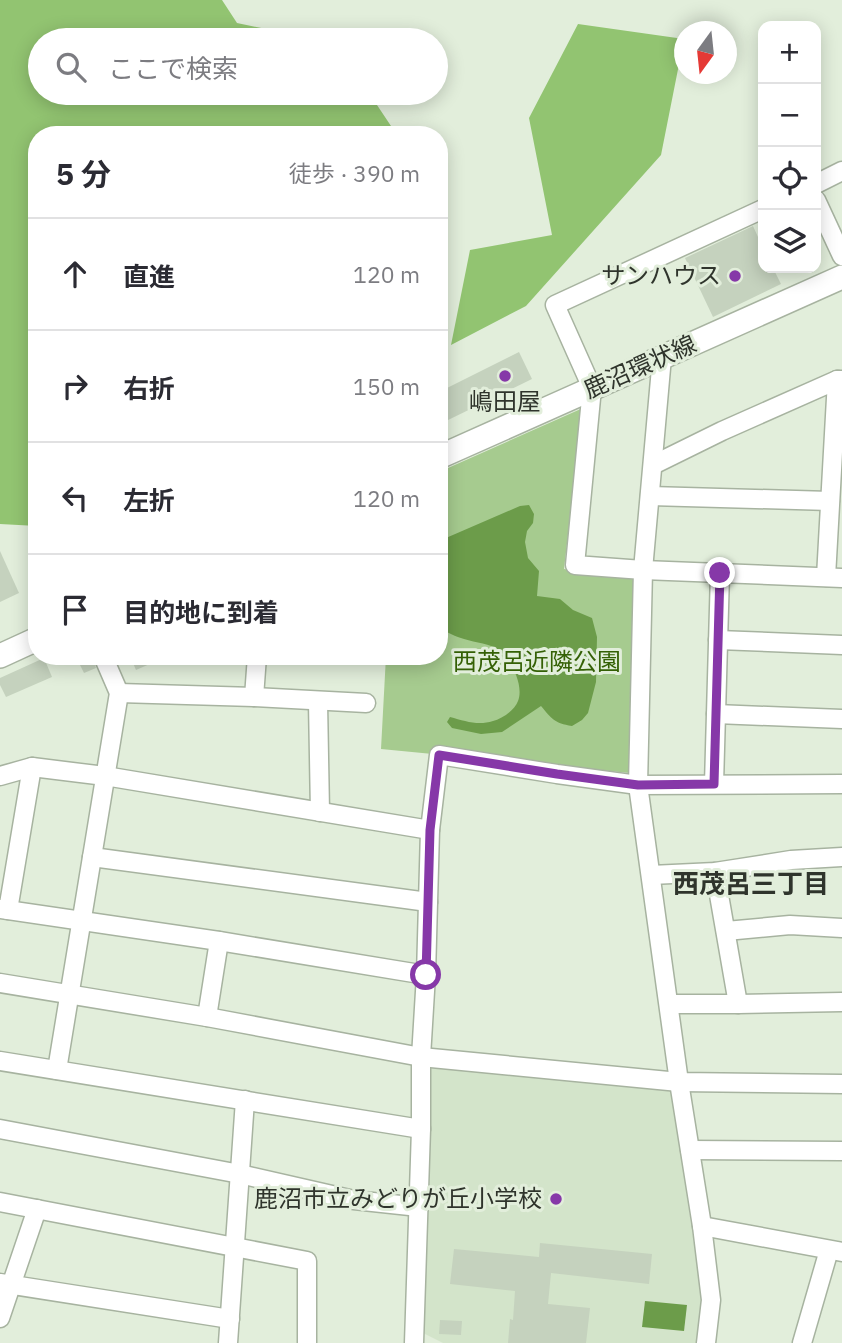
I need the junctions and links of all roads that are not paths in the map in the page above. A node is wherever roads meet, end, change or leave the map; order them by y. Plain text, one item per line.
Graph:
1 (842, 171) edge
2 (821, 182) edge
3 (761, 210) edge
4 (821, 210) edge
5 (842, 256) edge
6 (842, 277) edge
7 (662, 357) junction
8 (839, 380) edge
9 (592, 388) junction
10 (448, 453) edge
11 (653, 464) junction
12 (650, 496) junction
13 (830, 502) junction
14 (643, 570) junction
15 (720, 573) junction
16 (834, 578) edge
17 (718, 640) junction
18 (28, 643) edge
19 (842, 645) edge
20 (0, 656) edge
21 (107, 665) edge
22 (256, 665) edge
23 (119, 693) junction
24 (254, 697) junction
25 (318, 702) junction
26 (366, 704) dead end
27 (716, 713) junction
28 (842, 719) edge
29 (32, 767) junction
30 (0, 776) edge
31 (106, 776) junction
32 (714, 784) junction
33 (842, 784) edge
34 (638, 785) junction
35 (320, 812) junction
36 (430, 830) junction
37 (92, 857) junction
38 (842, 857) edge
39 (715, 872) junction
40 (651, 875) junction
41 (428, 902) junction
42 (4, 910) edge
43 (81, 921) junction
44 (842, 928) edge
45 (726, 931) junction
46 (219, 941) junction
47 (426, 975) junction
48 (0, 983) edge
49 (70, 995) junction
50 (842, 1002) edge
51 (669, 1004) junction
52 (738, 1004) junction
53 (206, 1017) junction
54 (421, 1057) junction
55 (0, 1061) edge
56 (57, 1070) junction
57 (679, 1082) junction
58 (842, 1084) edge
59 (245, 1100) junction
60 (0, 1129) edge
61 (421, 1129) junction
62 (690, 1150) junction
63 (842, 1151) edge
64 (240, 1174) junction
65 (0, 1202) edge
66 (419, 1207) junction
67 (37, 1209) junction
68 (702, 1226) junction
69 (235, 1246) junction
70 (835, 1251) edge
71 (6, 1284) edge
72 (0, 1318) edge
73 (230, 1319) junction
74 (228, 1343) edge
75 (307, 1343) edge
76 (414, 1343) edge
77 (706, 1343) edge
78 (802, 1343) edge

1 - 2 street
3 - 9 street
4 - 5 street
6 - 7 main road, 鹿沼環状線
7 - 9 main road, 鹿沼環状線
7 - 11 street
8 - 11 street
8 - 13 street
9 - 10 main road, 鹿沼環状線
9 - 14 street
11 - 12 street
12 - 13 street
12 - 14 street
13 - 16 street
14 - 15 street
14 - 34 street
15 - 16 street
15 - 17 street
17 - 19 street
17 - 27 street
18 - 20 main road
21 - 23 street
22 - 24 street
23 - 24 street
23 - 31 street
24 - 25 street
25 - 26 street
25 - 35 street
27 - 28 street
27 - 32 street
29 - 30 street
29 - 31 street
29 - 42 street
31 - 35 street
31 - 37 street
32 - 33 street
32 - 34 street
34 - 36 street
34 - 40 street
35 - 36 street
36 - 41 street
37 - 41 street
37 - 43 street
38 - 39 street
39 - 40 street
39 - 45 street
40 - 51 street
41 - 47 street
42 - 43 street
43 - 46 street
43 - 49 street
44 - 45 street
45 - 52 street
46 - 47 street
46 - 53 street
47 - 54 street
48 - 49 street
49 - 53 street
49 - 56 street
50 - 52 street
51 - 52 street
51 - 57 street
53 - 54 street
54 - 57 street
54 - 61 street
55 - 56 street
56 - 59 street
57 - 58 street
57 - 62 street
59 - 61 street
59 - 64 street
60 - 64 street
61 - 66 street
62 - 63 street
62 - 68 street
64 - 66 street
64 - 69 street
65 - 67 street
66 - 76 street
67 - 69 street
67 - 71 street
68 - 70 street
68 - 77 street
69 - 73 street
69 - 75 street
70 - 78 street
71 - 72 street
71 - 73 street
73 - 74 street

